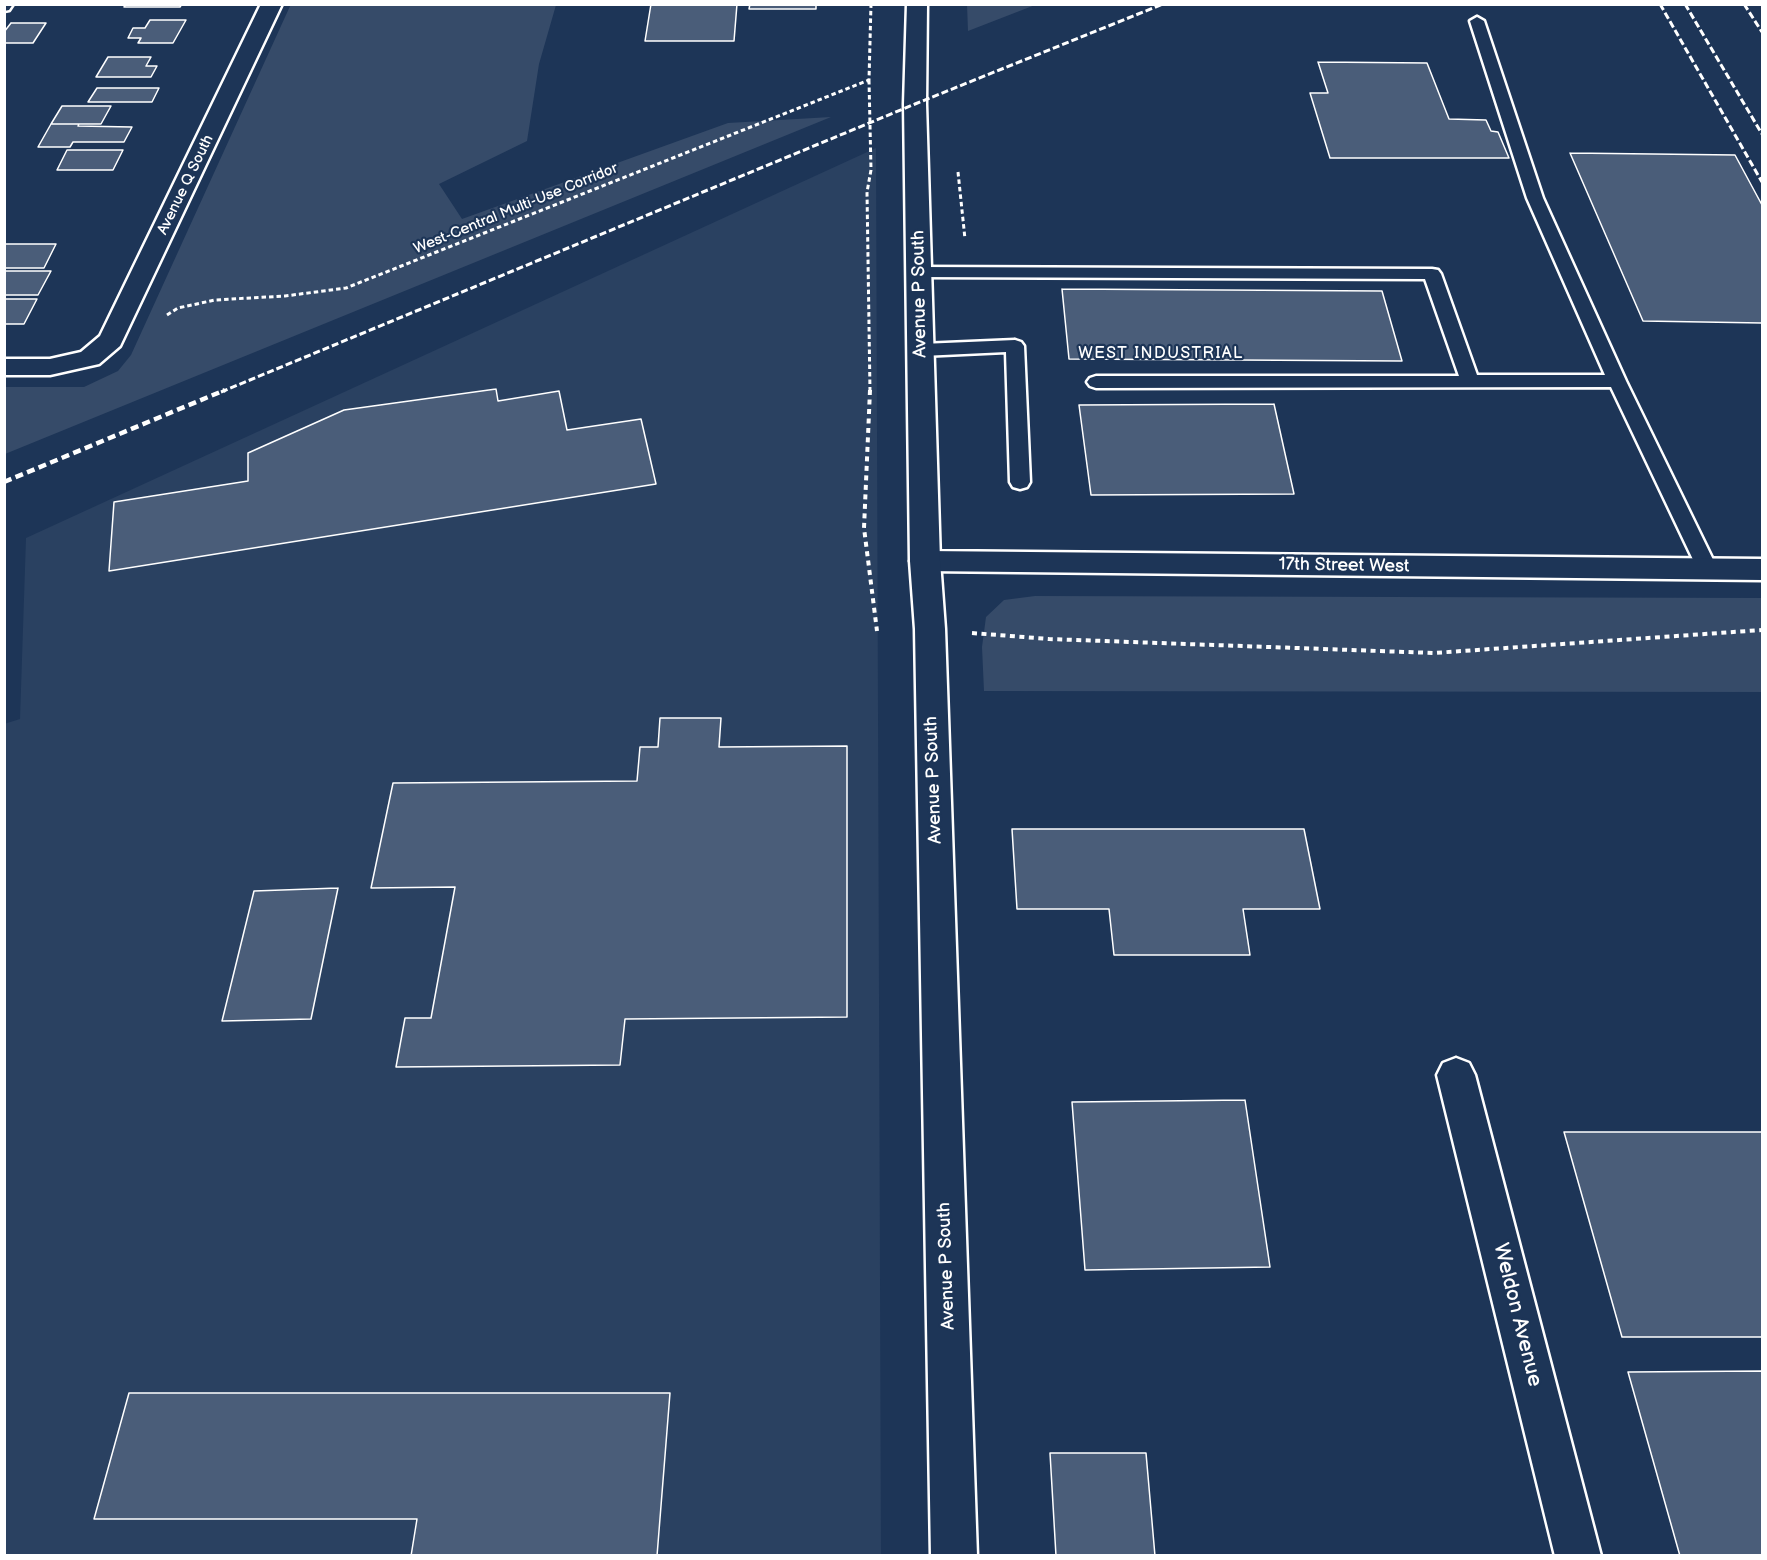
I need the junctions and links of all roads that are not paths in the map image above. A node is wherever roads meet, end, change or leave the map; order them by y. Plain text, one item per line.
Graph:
1 (272, 4) edge
2 (917, 4) edge
3 (1477, 21) dead end
4 (920, 272) junction
5 (922, 350) junction
6 (4, 367) edge
7 (1470, 381) junction
8 (1617, 381) junction
9 (1096, 382) dead end
10 (1020, 482) dead end
11 (925, 561) junction
12 (1708, 570) junction
13 (1762, 570) edge
14 (1456, 1075) dead end
15 (954, 1556) edge
16 (1578, 1556) edge

1 - 6 street, Avenue Q South
2 - 4 street, Avenue P South
3 - 8 lane
4 - 5 street, Avenue P South
4 - 7 lane
5 - 10 lane
5 - 11 street, Avenue P South
7 - 8 lane
7 - 9 lane
8 - 12 lane
11 - 12 street, 17th Street West
11 - 15 street, Avenue P South
12 - 13 street, 17th Street West
14 - 16 street, Weldon Avenue

